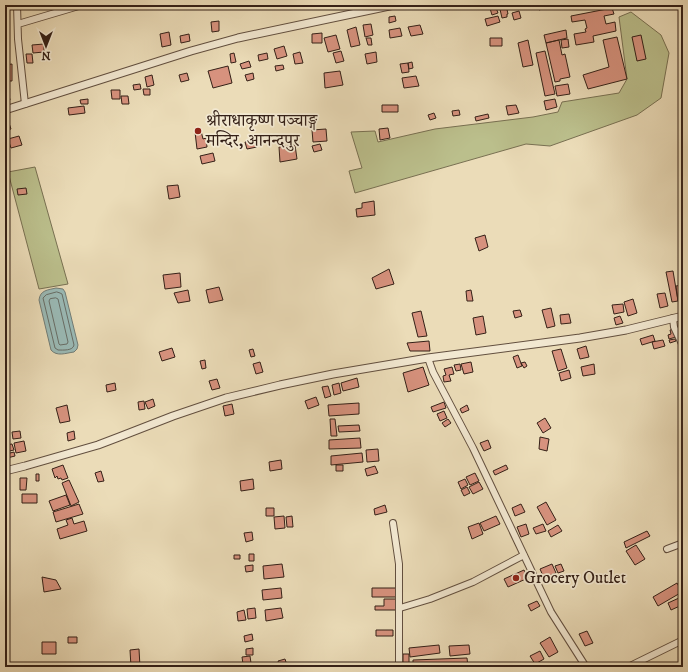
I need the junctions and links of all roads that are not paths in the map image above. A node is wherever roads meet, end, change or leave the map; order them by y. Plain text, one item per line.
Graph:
1 (17, 5) edge
2 (82, 5) edge
3 (394, 5) edge
4 (18, 24) junction
5 (25, 104) junction
6 (5, 110) edge
7 (683, 316) edge
8 (673, 318) junction
9 (683, 346) edge
10 (428, 358) junction
11 (5, 471) edge
12 (393, 523) dead end
13 (683, 543) edge
14 (667, 549) dead end
15 (524, 555) junction
16 (400, 608) junction
17 (683, 640) edge
18 (399, 667) edge
19 (586, 667) edge
20 (628, 667) edge

1 - 4 street
2 - 4 street
3 - 5 street
4 - 5 street
5 - 6 street
7 - 8 street
8 - 9 street
8 - 10 street
10 - 11 street
10 - 15 street
12 - 16 street
13 - 14 street
15 - 16 street
15 - 19 street
16 - 18 street
17 - 20 street

